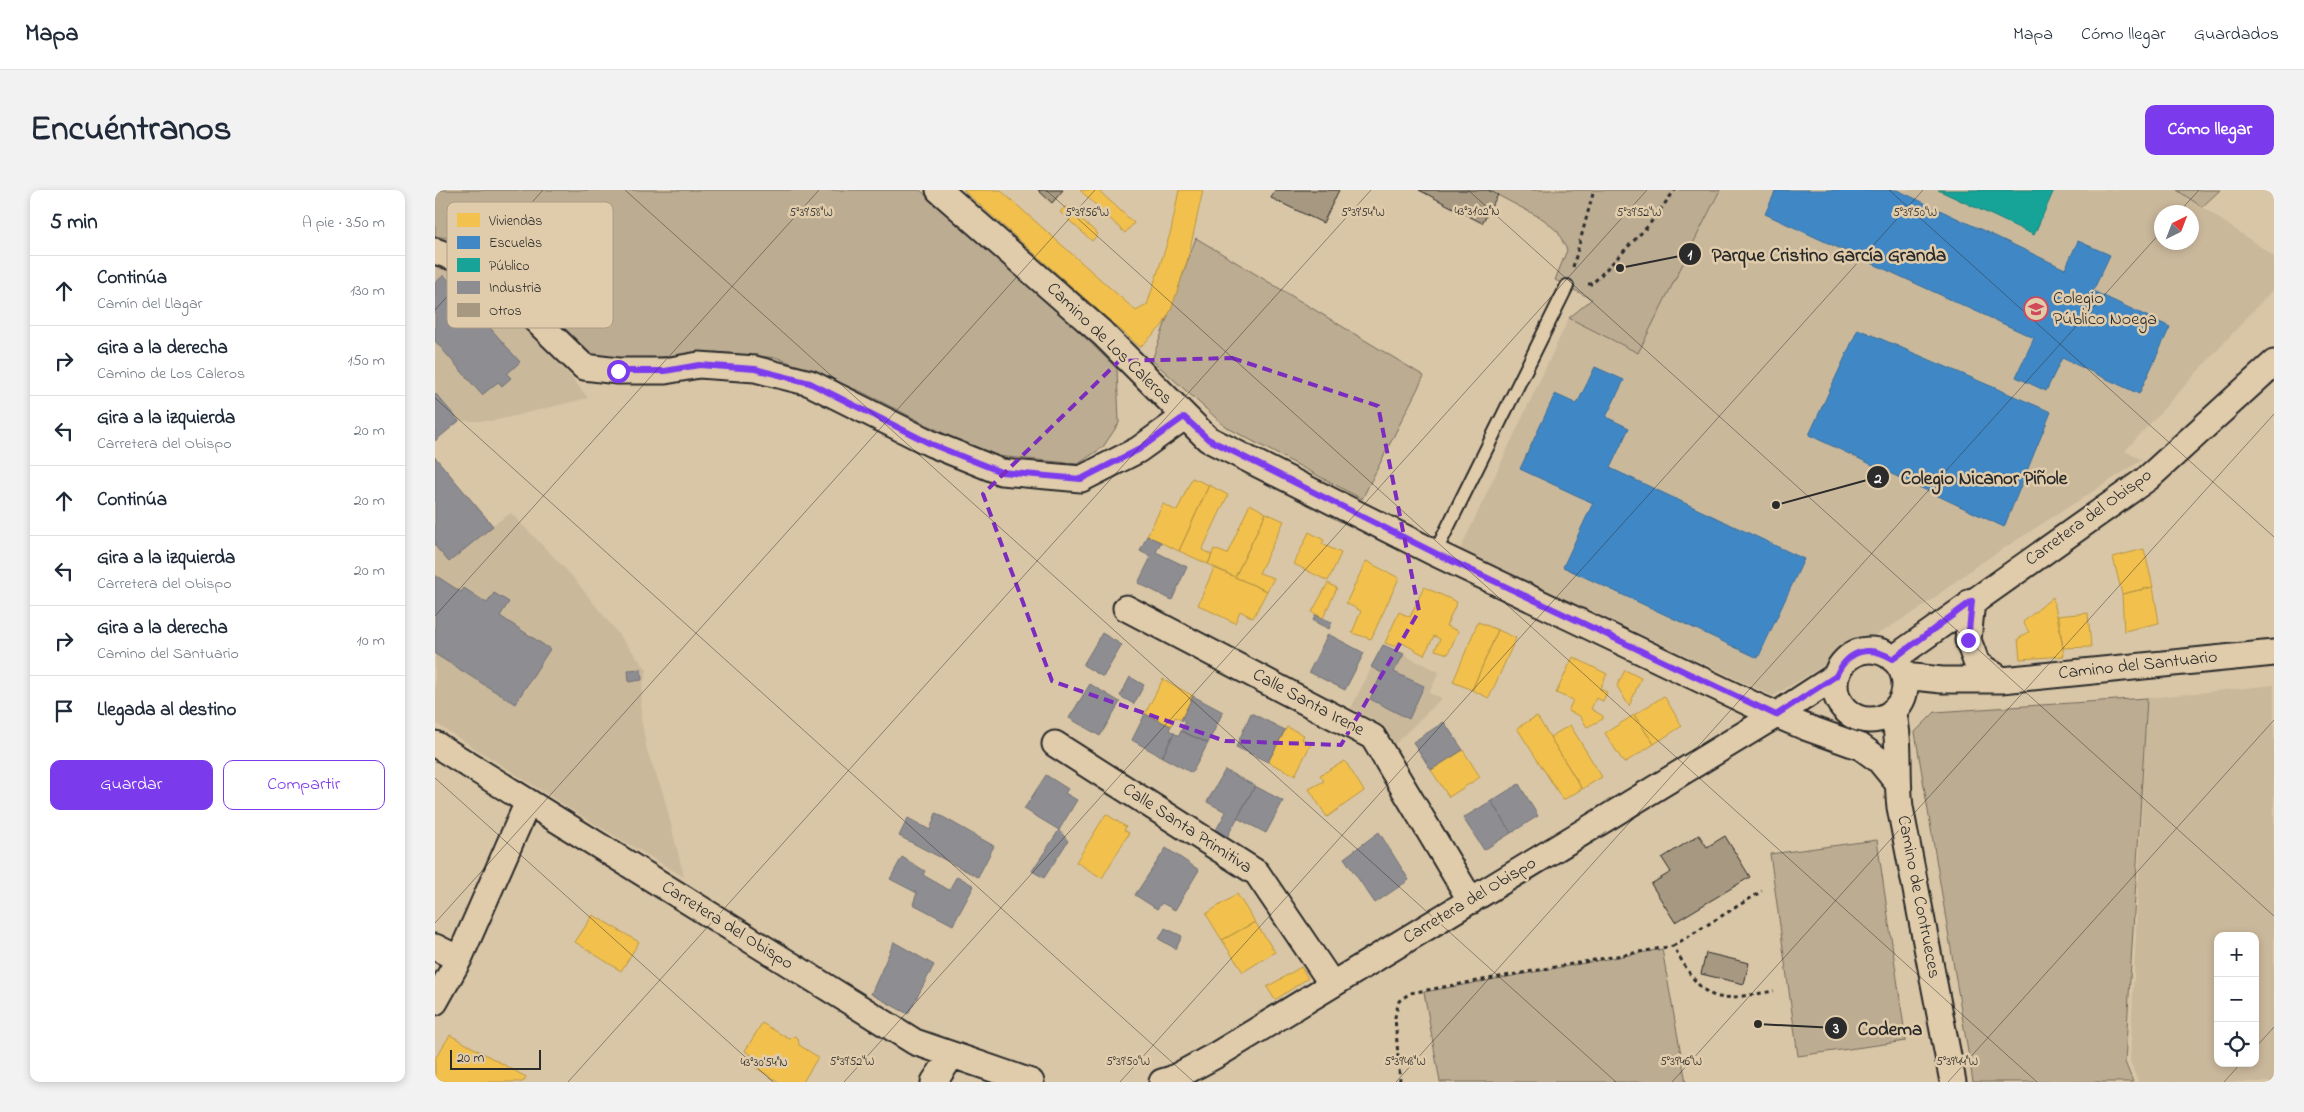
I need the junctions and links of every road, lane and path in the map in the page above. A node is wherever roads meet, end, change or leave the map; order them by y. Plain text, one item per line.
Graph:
1 (939, 190) edge
2 (1594, 190) edge
3 (1675, 190) edge
4 (435, 251) edge
5 (447, 255) edge
6 (1567, 286) junction
7 (544, 328) edge
8 (2274, 363) edge
9 (1184, 417) junction
10 (1435, 553) junction
11 (1972, 601) junction
12 (1126, 608) dead end
13 (2274, 653) edge
14 (1898, 668) junction
15 (1836, 676) junction
16 (2002, 680) junction
17 (1893, 711) junction
18 (1851, 714) junction
19 (1776, 715) junction
20 (1805, 728) junction
21 (435, 744) edge
22 (1055, 744) dead end
23 (1861, 747) junction
24 (1897, 782) junction
25 (529, 802) junction
26 (1762, 891) dead end
27 (1471, 901) junction
28 (1673, 946) junction
29 (435, 947) edge
30 (459, 959) junction
31 (1332, 984) junction
32 (1774, 991) dead end
33 (435, 1002) edge
34 (952, 1056) junction
35 (934, 1082) edge
36 (1031, 1082) edge
37 (1162, 1082) edge
38 (1401, 1082) edge
39 (1953, 1082) edge

1 - 9 street, Camino de Los Caleros
2 - 6 path
3 - 6 path
4 - 5 street
6 - 10 lane
7 - 9 street
8 - 11 street, Carretera del Obispo
9 - 10 street, Camino de Los Caleros
10 - 19 street, Camino de Los Caleros
11 - 14 street, Carretera del Obispo
11 - 16 street
12 - 27 street, Calle Santa Irene
13 - 16 street, Camino del Santuario
14 - 15 street
14 - 16 street, Camino del Santuario
14 - 17 street
15 - 18 street
15 - 19 street, Carretera del Obispo
17 - 18 street
17 - 24 street, Camino de Contrueces
18 - 20 street
18 - 23 street
19 - 20 street
19 - 27 street, Carretera del Obispo
20 - 23 street
21 - 25 street, Carretera del Obispo
22 - 31 street, Calle Santa Primitiva
23 - 24 street
24 - 39 street, Camino de Contrueces
25 - 30 street
25 - 34 street, Carretera del Obispo
26 - 28 path
27 - 31 street, Carretera del Obispo
28 - 32 path
28 - 38 path
29 - 30 street
30 - 33 street
31 - 37 street, Carretera del Obispo
34 - 35 street
34 - 36 street, Carretera del Obispo

